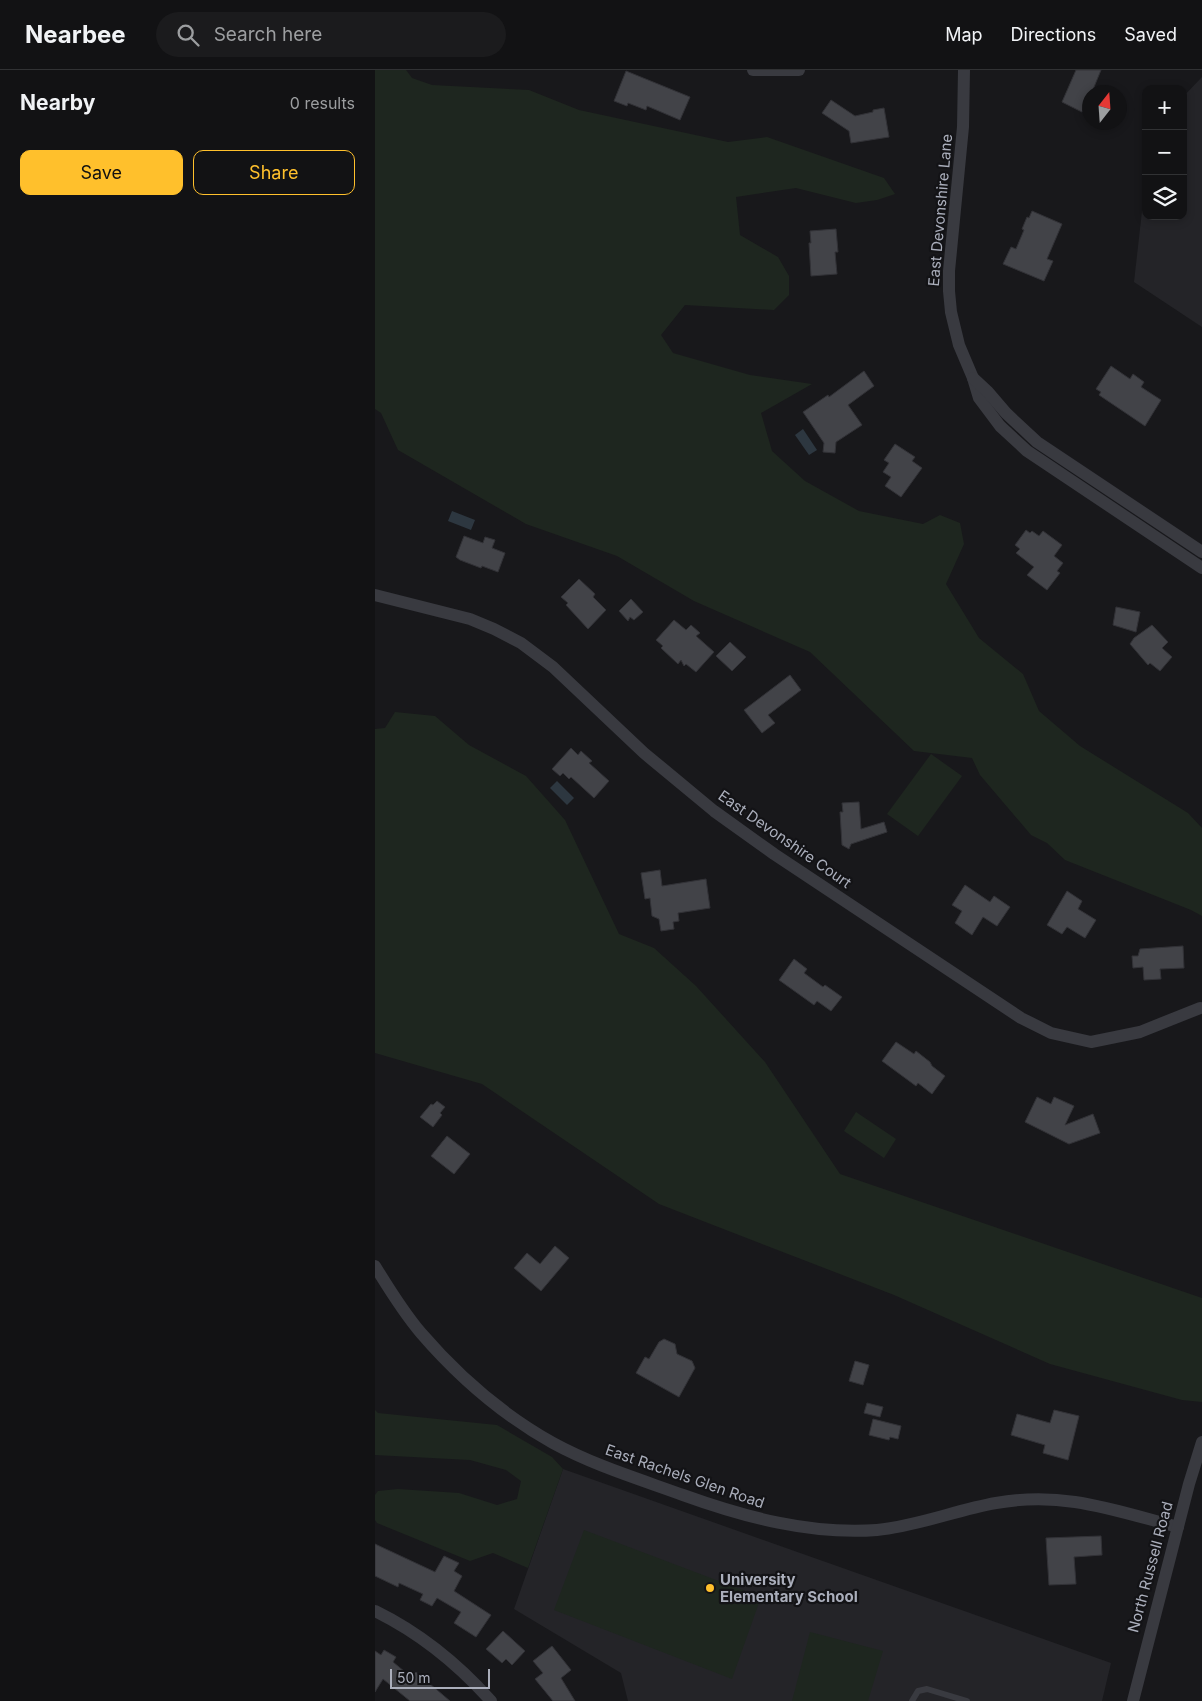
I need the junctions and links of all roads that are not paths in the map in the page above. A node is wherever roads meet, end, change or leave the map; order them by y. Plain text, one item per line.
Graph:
1 (753, 70) edge
2 (799, 70) edge
3 (964, 70) edge
4 (973, 378) junction
5 (1202, 552) edge
6 (1202, 568) edge
7 (375, 595) edge
8 (1201, 1008) edge
9 (375, 1266) edge
10 (1202, 1442) edge
11 (1178, 1527) junction
12 (375, 1612) edge
13 (491, 1701) edge
14 (912, 1701) edge
15 (967, 1701) edge
16 (1133, 1701) edge

1 - 2 street
3 - 4 street, East Devonshire Lane
4 - 5 street, East Devonshire Lane
4 - 6 street, East Devonshire Lane
7 - 8 street, East Devonshire Court
9 - 11 street, East Rachels Glen Road
10 - 11 street, North Russell Road
11 - 16 street, North Russell Road
12 - 13 street
14 - 15 lane

